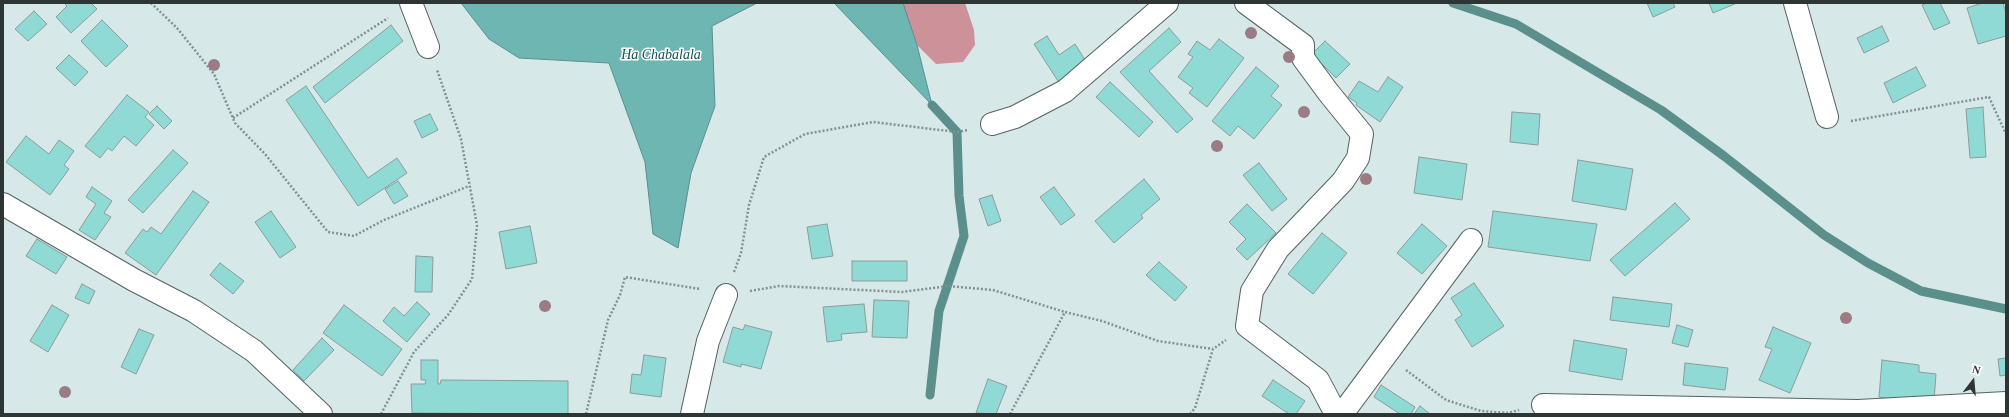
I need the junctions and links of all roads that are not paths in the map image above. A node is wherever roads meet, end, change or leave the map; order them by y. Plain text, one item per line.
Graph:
1 (1166, 3) edge
2 (1246, 3) edge
3 (1795, 3) edge
4 (411, 4) edge
5 (428, 47) road end
6 (1827, 117) road end
7 (992, 124) road end
8 (3, 204) edge
9 (1471, 240) dead end
10 (726, 295) road end
11 (2006, 403) edge
12 (1543, 405) road end
13 (321, 414) edge
14 (692, 414) edge
15 (1336, 414) edge
16 (1342, 414) edge

1 - 7 street
2 - 15 street
3 - 6 street
4 - 5 street
8 - 13 street
9 - 16 street
10 - 14 street
11 - 12 street

